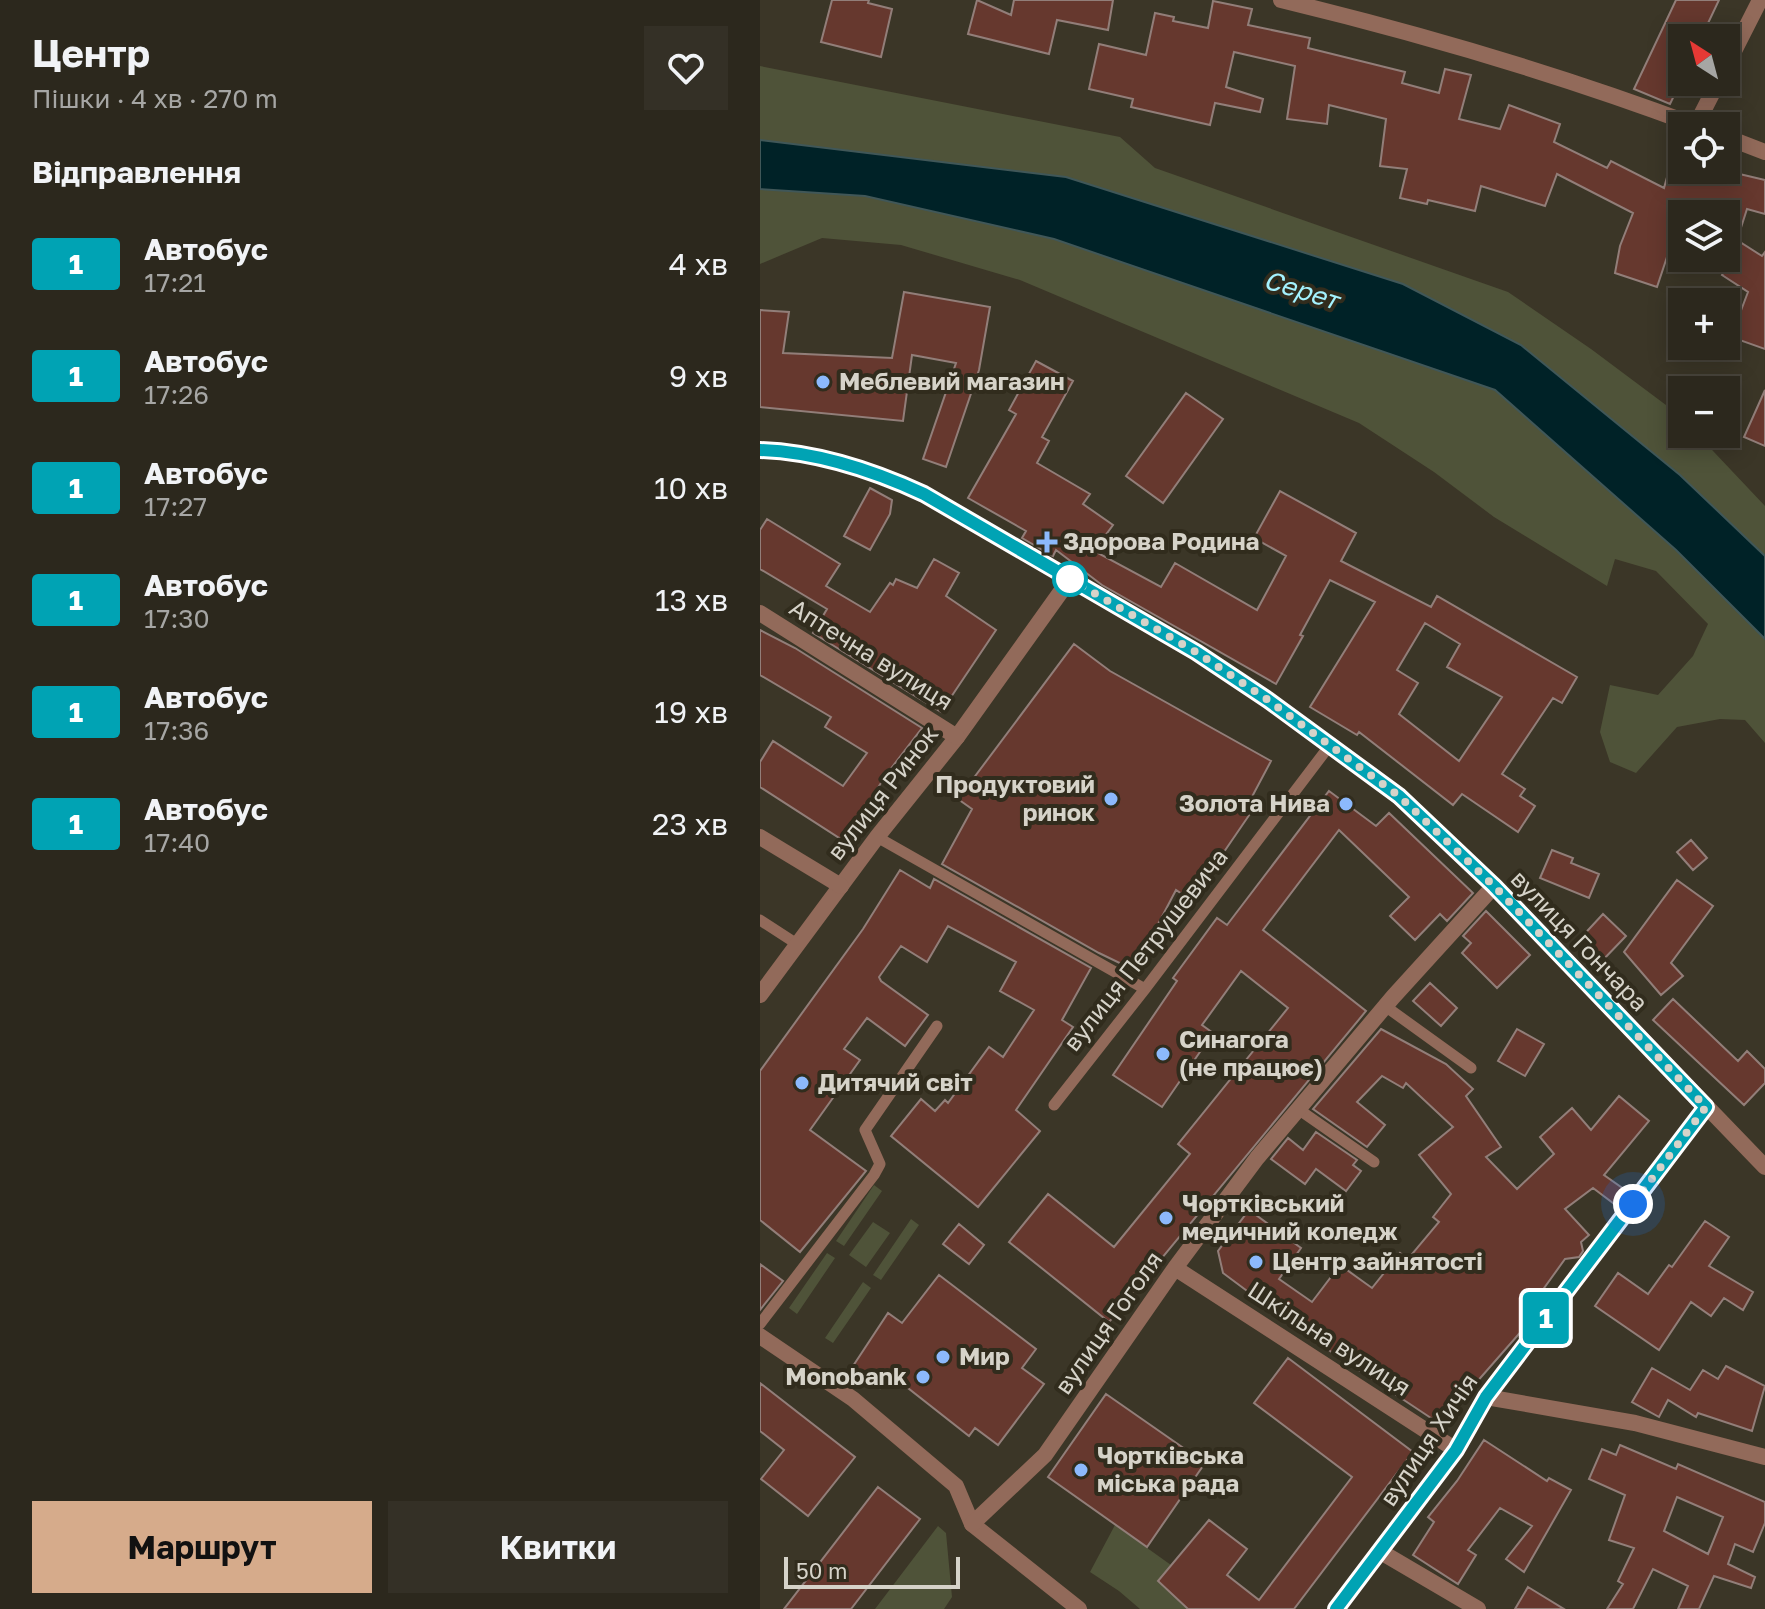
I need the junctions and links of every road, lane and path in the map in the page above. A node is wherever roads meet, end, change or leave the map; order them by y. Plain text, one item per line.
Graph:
1 (1281, 0) edge
2 (1760, 0) edge
3 (1740, 39) edge
4 (1668, 116) edge
5 (1740, 142) edge
6 (1765, 152) edge
7 (760, 450) edge
8 (1070, 579) junction
9 (760, 613) edge
10 (957, 737) junction
11 (1330, 745) junction
12 (760, 837) edge
13 (877, 837) junction
14 (841, 886) junction
15 (1494, 886) junction
16 (760, 920) edge
17 (797, 944) junction
18 (1145, 989) junction
19 (760, 995) edge
20 (1385, 1006) junction
21 (937, 1026) dead end
22 (1471, 1068) dead end
23 (1054, 1105) dead end
24 (1706, 1107) junction
25 (1298, 1109) junction
26 (1374, 1162) dead end
27 (1765, 1167) edge
28 (1175, 1268) junction
29 (760, 1324) edge
30 (760, 1336) edge
31 (1486, 1397) junction
32 (1456, 1450) junction
33 (1765, 1457) edge
34 (972, 1524) junction
35 (1381, 1552) junction
36 (1079, 1609) edge
37 (1336, 1609) edge
38 (1478, 1609) edge

1 - 4 street
2 - 3 street
5 - 6 street
7 - 8 street, вулиця Гончара
8 - 10 street, вулиця Ринок
8 - 11 street, вулиця Гончара
9 - 10 street, Аптечна вулиця
10 - 13 street, вулиця Ринок
11 - 15 street, вулиця Гончара
11 - 18 lane, вулиця Петрушевича
12 - 14 street
13 - 14 street, вулиця Ринок
13 - 18 lane
14 - 17 street, вулиця Ринок
15 - 20 street, вулиця Гоголя
15 - 24 street, вулиця Гончара
16 - 17 lane
17 - 19 street, вулиця Ринок
18 - 23 lane, вулиця Петрушевича
20 - 22 lane
20 - 25 street, вулиця Гоголя
21 - 29 lane
24 - 27 street, вулиця Гончара
24 - 31 street, вулиця Хичія
25 - 26 lane
25 - 28 street, вулиця Гоголя
28 - 32 street, Шкільна вулиця
28 - 34 street, вулиця Гоголя
30 - 34 street
31 - 32 street, вулиця Хичія
31 - 33 street
32 - 35 street, вулиця Хичія
34 - 36 street
35 - 37 street, вулиця Хичія
35 - 38 street

